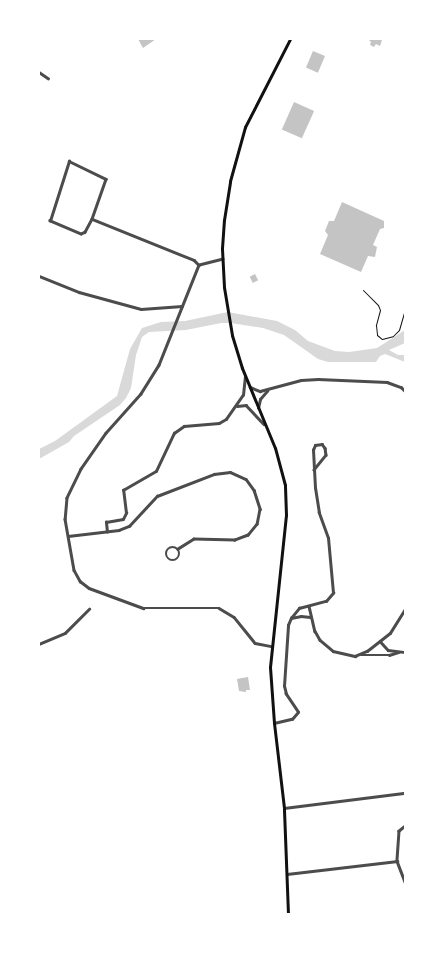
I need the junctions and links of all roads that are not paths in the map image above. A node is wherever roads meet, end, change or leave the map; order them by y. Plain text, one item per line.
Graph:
1 (290, 39) edge
2 (39, 72) edge
3 (48, 78) dead end
4 (92, 219) junction
5 (223, 259) junction
6 (199, 265) junction
7 (39, 276) edge
8 (182, 306) junction
9 (245, 376) junction
10 (405, 383) edge
11 (248, 385) junction
12 (401, 387) junction
13 (268, 390) junction
14 (405, 392) edge
15 (237, 406) junction
16 (258, 409) junction
17 (264, 424) junction
18 (314, 470) junction
19 (107, 532) junction
20 (68, 536) junction
21 (178, 549) junction
22 (309, 606) junction
23 (89, 609) dead end
24 (405, 609) edge
25 (311, 618) junction
26 (290, 619) junction
27 (380, 641) junction
28 (39, 644) edge
29 (271, 646) junction
30 (399, 652) junction
31 (405, 652) edge
32 (359, 654) junction
33 (274, 722) junction
34 (405, 793) edge
35 (284, 808) junction
36 (405, 826) edge
37 (396, 861) junction
38 (287, 874) junction
39 (404, 878) edge
40 (405, 882) edge
41 (288, 914) edge

1 - 5 main road
2 - 3 street
4 - 4 street
4 - 6 street
5 - 6 street
5 - 9 main road
6 - 8 street
7 - 8 street
8 - 20 street
9 - 11 main road
9 - 15 street
10 - 12 street
11 - 13 street
11 - 16 main road
12 - 13 street
12 - 14 street
13 - 16 street
15 - 17 street
15 - 19 street
16 - 17 main road
17 - 29 main road
18 - 18 street
18 - 22 street
19 - 20 street
19 - 21 street
20 - 29 street
21 - 21 street
22 - 25 street
22 - 26 street
23 - 28 street
24 - 27 street
25 - 26 street
25 - 32 street
26 - 33 street
27 - 30 street
27 - 32 street
29 - 33 main road
30 - 31 street
30 - 32 street
33 - 35 main road
34 - 35 street
35 - 38 main road
36 - 37 street
37 - 38 street
37 - 39 street
38 - 41 main road
39 - 40 street

